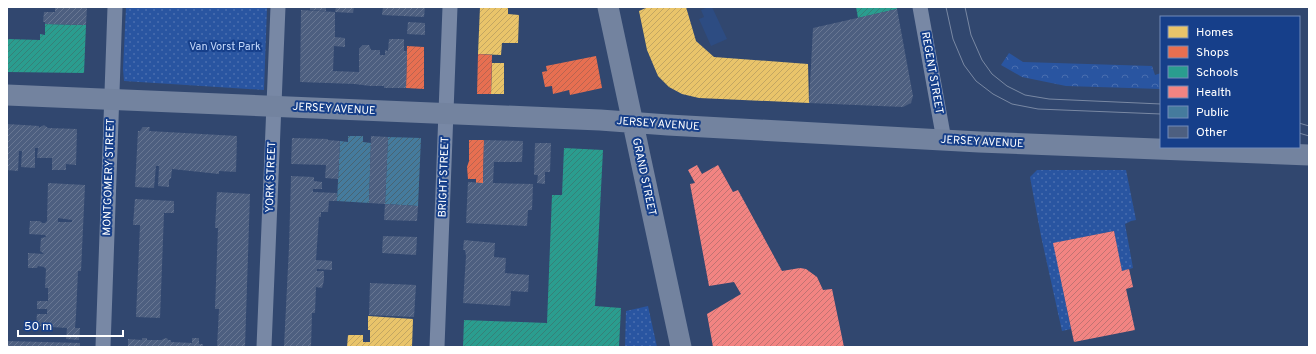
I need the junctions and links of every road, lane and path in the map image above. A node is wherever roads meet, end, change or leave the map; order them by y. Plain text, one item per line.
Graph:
1 (115, 7) edge
2 (278, 7) edge
3 (450, 7) edge
4 (608, 7) edge
5 (920, 7) edge
6 (7, 95) edge
7 (112, 99) junction
8 (274, 106) junction
9 (446, 114) junction
10 (633, 123) junction
11 (944, 140) junction
12 (1309, 155) edge
13 (103, 347) edge
14 (264, 347) edge
15 (437, 347) edge
16 (681, 347) edge

1 - 7 street, MONTGOMERY STREET
2 - 8 street, YORK STREET
3 - 9 street, BRIGHT STREET
4 - 10 street, GRAND STREET
5 - 11 street, REGENT STREET
6 - 7 street, JERSEY AVENUE
7 - 8 street, JERSEY AVENUE
7 - 13 street, MONTGOMERY STREET
8 - 9 street, JERSEY AVENUE
8 - 14 street, YORK STREET
9 - 10 street, JERSEY AVENUE
9 - 15 street, BRIGHT STREET
10 - 11 street, JERSEY AVENUE
10 - 16 street, GRAND STREET
11 - 12 street, JERSEY AVENUE

